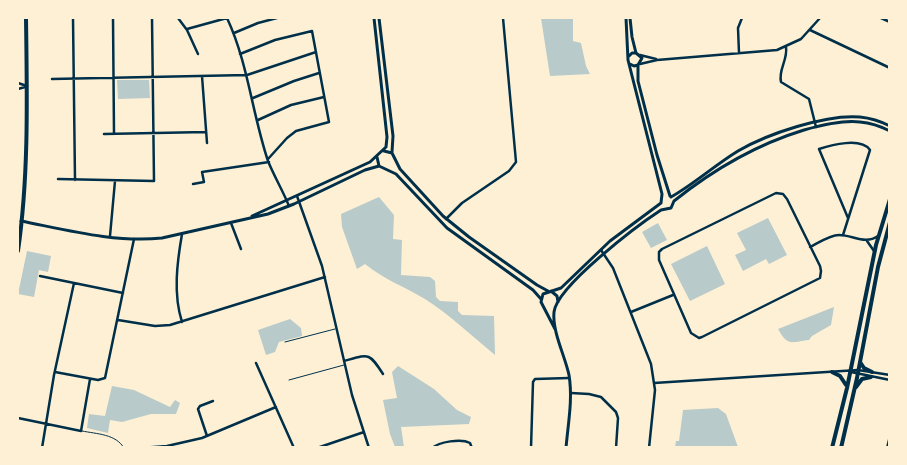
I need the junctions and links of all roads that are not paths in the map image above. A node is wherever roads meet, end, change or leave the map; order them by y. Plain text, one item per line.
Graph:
1 (26, 18) edge
2 (73, 18) edge
3 (112, 18) edge
4 (152, 18) edge
5 (178, 18) edge
6 (227, 18) edge
7 (277, 18) edge
8 (374, 18) edge
9 (379, 18) edge
10 (503, 18) edge
11 (626, 18) edge
12 (630, 18) edge
13 (742, 18) edge
14 (820, 18) edge
15 (880, 18) edge
16 (890, 22) edge
17 (187, 30) junction
18 (810, 30) junction
19 (234, 33) junction
20 (786, 47) junction
21 (316, 52) junction
22 (739, 53) junction
23 (198, 54) dead end
24 (240, 54) junction
25 (638, 54) junction
26 (629, 56) junction
27 (660, 60) junction
28 (629, 63) junction
29 (639, 64) junction
30 (890, 68) edge
31 (319, 73) junction
32 (247, 75) junction
33 (202, 76) junction
34 (153, 77) junction
35 (113, 78) junction
36 (52, 79) dead end
37 (74, 79) junction
38 (18, 83) edge
39 (27, 86) junction
40 (18, 88) edge
41 (252, 98) junction
42 (324, 98) junction
43 (258, 120) junction
44 (816, 125) junction
45 (890, 126) edge
46 (890, 131) edge
47 (206, 132) junction
48 (154, 133) junction
49 (104, 134) dead end
50 (114, 134) junction
51 (207, 143) dead end
52 (384, 151) junction
53 (392, 153) junction
54 (377, 157) junction
55 (268, 160) junction
56 (395, 161) junction
57 (379, 166) junction
58 (388, 169) junction
59 (58, 179) dead end
60 (74, 180) junction
61 (115, 181) junction
62 (193, 184) dead end
63 (297, 196) junction
64 (670, 196) junction
65 (662, 199) junction
66 (890, 199) edge
67 (287, 200) junction
68 (300, 201) junction
69 (674, 201) junction
70 (661, 203) junction
71 (289, 206) junction
72 (665, 208) junction
73 (247, 218) junction
74 (848, 218) junction
75 (446, 219) junction
76 (21, 221) junction
77 (890, 222) edge
78 (231, 223) junction
79 (182, 234) junction
80 (843, 235) junction
81 (110, 236) junction
82 (878, 236) junction
83 (134, 239) junction
84 (865, 240) junction
85 (883, 245) junction
86 (890, 246) edge
87 (810, 247) junction
88 (242, 249) dead end
89 (18, 251) edge
90 (602, 252) junction
91 (874, 252) junction
92 (40, 276) dead end
93 (324, 277) junction
94 (74, 283) junction
95 (549, 291) junction
96 (123, 293) junction
97 (674, 294) junction
98 (541, 299) junction
99 (557, 303) junction
100 (542, 304) junction
101 (631, 312) junction
102 (118, 320) junction
103 (182, 322) junction
104 (336, 328) junction
105 (558, 336) junction
106 (285, 342) dead end
107 (860, 362) junction
108 (256, 363) dead end
109 (344, 363) junction
110 (55, 372) junction
111 (832, 372) junction
112 (850, 372) junction
113 (858, 373) junction
114 (383, 374) dead end
115 (872, 375) junction
116 (890, 375) edge
117 (569, 378) junction
118 (90, 379) junction
119 (289, 380) dead end
120 (890, 380) edge
121 (654, 383) junction
122 (847, 388) junction
123 (854, 391) junction
124 (571, 393) junction
125 (214, 401) dead end
126 (276, 407) junction
127 (18, 418) edge
128 (46, 424) junction
129 (81, 431) junction
130 (364, 432) junction
131 (207, 436) junction
132 (890, 436) edge
133 (888, 447) edge
134 (42, 448) edge
135 (124, 448) edge
136 (140, 448) edge
137 (294, 448) edge
138 (317, 448) edge
139 (369, 448) edge
140 (432, 448) edge
141 (472, 448) edge
142 (531, 448) edge
143 (566, 448) edge
144 (616, 448) edge
145 (649, 448) edge
146 (832, 448) edge
147 (841, 448) edge

1 - 39 main road
2 - 37 street
3 - 35 street
4 - 34 street
5 - 17 street
6 - 17 street
6 - 19 street
7 - 19 street
8 - 52 street
9 - 53 street
10 - 75 street
11 - 26 street
12 - 25 street
13 - 22 street
14 - 18 street
15 - 16 street
17 - 23 street
18 - 20 street
18 - 30 street
19 - 24 street
20 - 22 street
20 - 44 street
21 - 24 street
21 - 31 street
21 - 32 street
22 - 27 street
24 - 32 street
25 - 26 street
25 - 27 street
25 - 29 street
26 - 28 street
27 - 29 street
28 - 29 street
28 - 65 street
29 - 64 street
31 - 41 street
31 - 42 street
32 - 33 street
32 - 41 street
33 - 34 street
33 - 47 street
34 - 35 street
34 - 48 street
35 - 37 street
35 - 50 street
36 - 37 street
37 - 60 street
38 - 39 street
39 - 40 street
39 - 76 main road
41 - 43 street
42 - 43 street
42 - 55 street
43 - 55 street
44 - 45 street
44 - 46 street
44 - 64 street
44 - 69 street
47 - 48 street
47 - 51 street
48 - 50 street
48 - 61 street
49 - 50 street
52 - 53 street
52 - 54 street
53 - 56 street
54 - 57 street
54 - 63 street
55 - 62 street
55 - 67 street
56 - 58 street
56 - 75 street
57 - 58 street
57 - 68 street
58 - 98 street
59 - 60 street
60 - 61 street
61 - 81 street
63 - 67 street
63 - 68 street
64 - 65 street
64 - 69 street
65 - 70 street
66 - 82 main road
67 - 71 street
67 - 73 street
68 - 71 street
68 - 93 street
69 - 72 street
70 - 72 street
70 - 90 street
71 - 73 street
72 - 90 street
73 - 78 street
74 - 74 street
74 - 80 street
75 - 95 street
76 - 81 street
76 - 89 main road
77 - 85 main road
78 - 79 street
78 - 88 street
79 - 83 street
79 - 103 street
80 - 84 street
80 - 87 street
81 - 83 street
82 - 84 street
82 - 91 main road
83 - 96 street
84 - 91 street
85 - 86 street
85 - 107 main road
87 - 97 street
87 - 97 street
90 - 95 street
90 - 99 street
90 - 101 street
91 - 112 main road
92 - 94 street
93 - 103 street
93 - 104 street
94 - 96 street
94 - 110 street
95 - 98 street
95 - 99 street
96 - 102 street
97 - 101 street
98 - 100 street
99 - 100 street
99 - 105 street
100 - 105 street
101 - 121 street
102 - 103 street
102 - 118 street
104 - 106 lane
104 - 109 street
105 - 117 street
107 - 113 main road
107 - 115 main road
108 - 126 street
109 - 114 street
109 - 119 lane
109 - 130 street
110 - 118 street
110 - 128 street
111 - 112 street
111 - 121 street
111 - 122 main road
112 - 113 street
112 - 122 main road
113 - 115 street
113 - 123 main road
115 - 116 street
115 - 120 street
115 - 123 main road
117 - 124 street
117 - 142 street
118 - 129 street
121 - 145 street
122 - 146 main road
123 - 147 main road
124 - 143 street
124 - 144 street
125 - 131 street
126 - 131 street
126 - 137 street
127 - 128 street
128 - 129 street
128 - 134 street
129 - 135 lane
130 - 138 street
130 - 139 street
131 - 136 street
132 - 133 street
140 - 141 street

